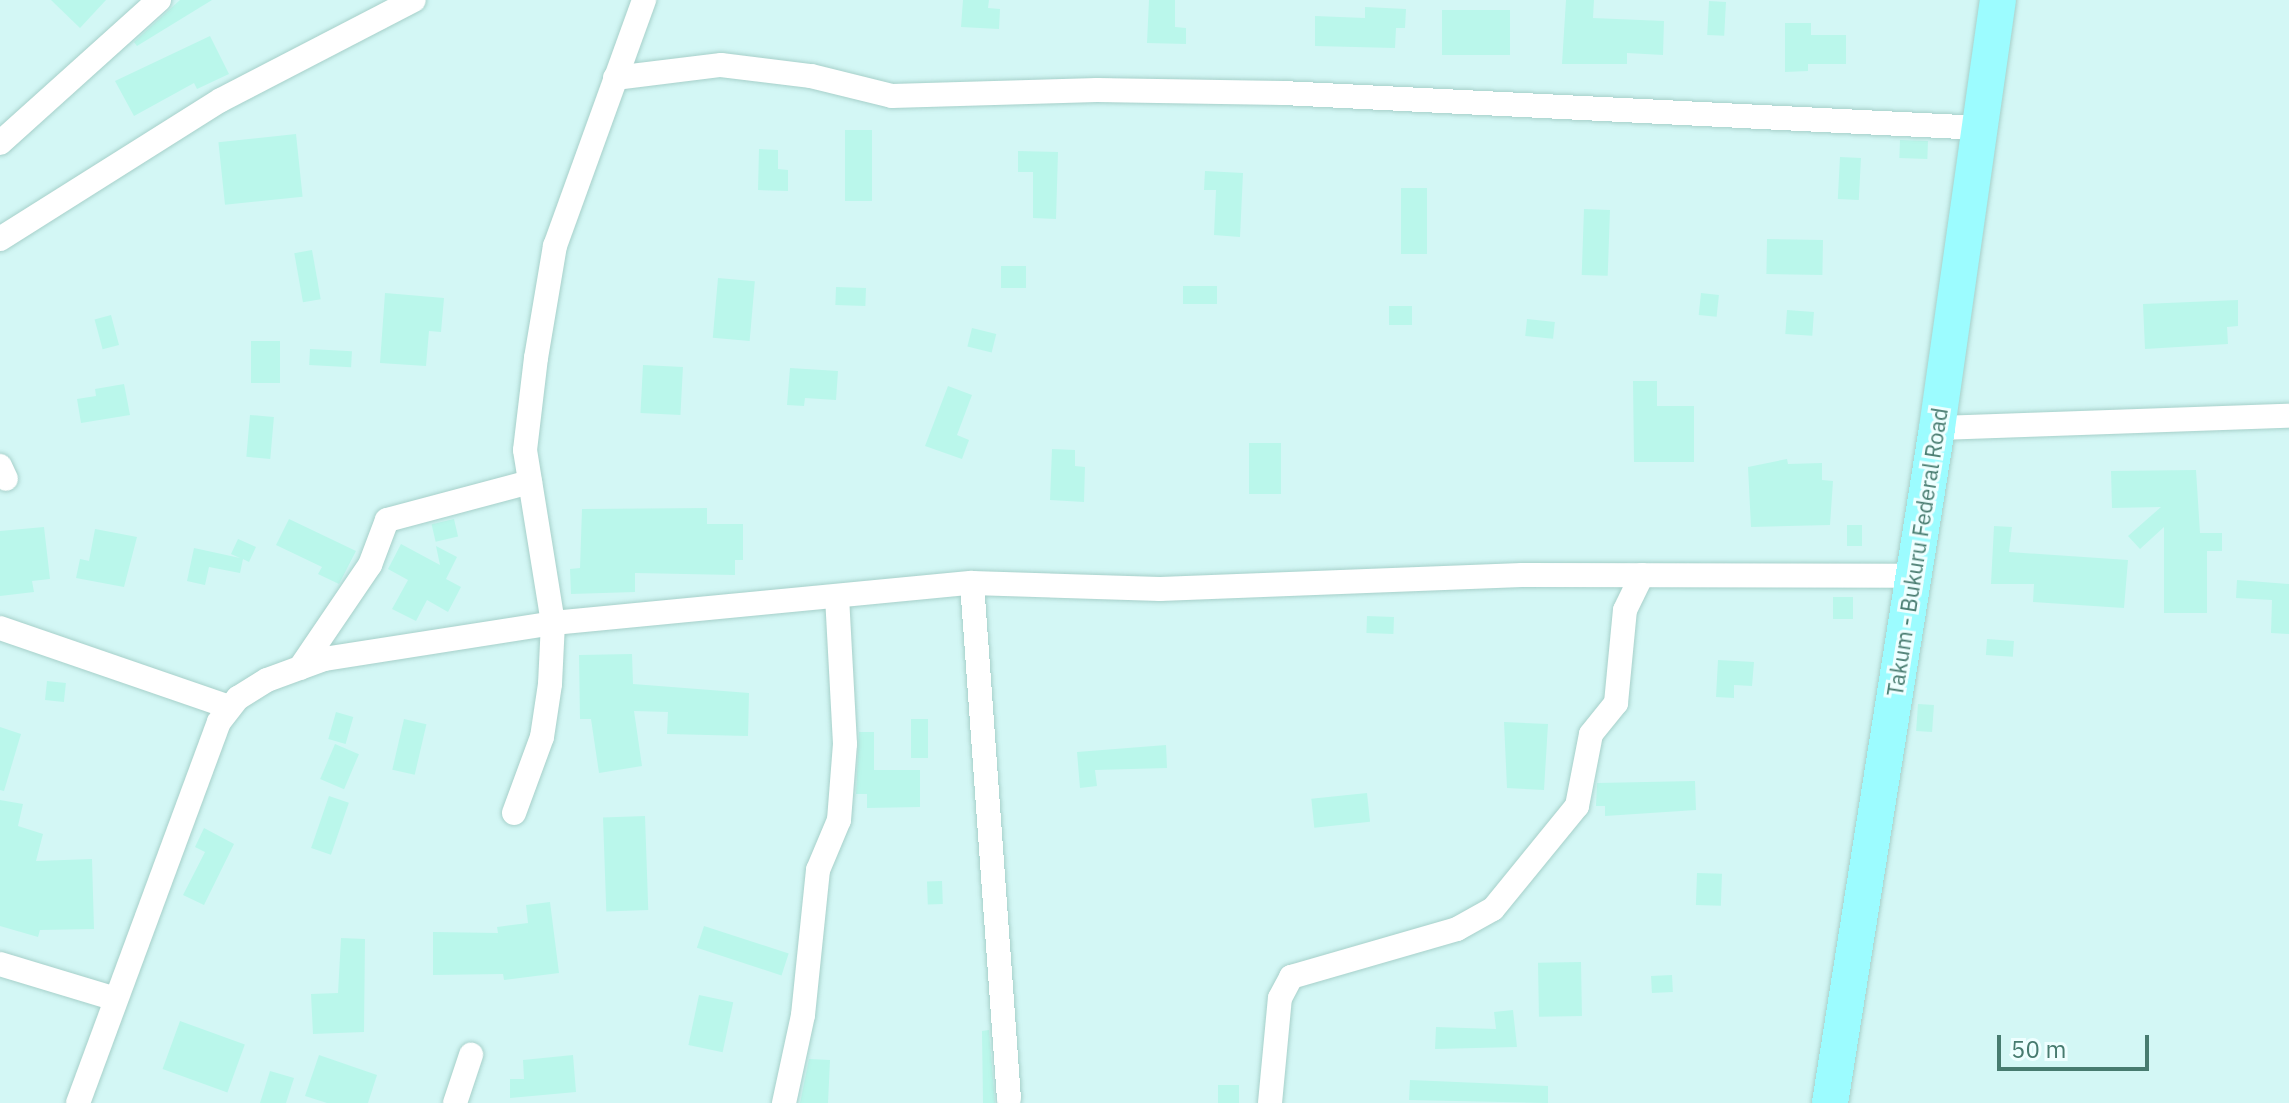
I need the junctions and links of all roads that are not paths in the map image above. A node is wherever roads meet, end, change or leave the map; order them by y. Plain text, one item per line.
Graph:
1 (159, 0) edge
2 (414, 0) edge
3 (644, 0) edge
4 (1998, 0) edge
5 (615, 78) junction
6 (1981, 128) junction
7 (0, 143) edge
8 (0, 239) edge
9 (2289, 416) edge
10 (1937, 428) junction
11 (530, 482) junction
12 (1642, 575) junction
13 (1911, 576) junction
14 (972, 583) junction
15 (837, 596) junction
16 (553, 623) junction
17 (0, 628) edge
18 (300, 668) junction
19 (230, 707) junction
20 (514, 813) dead end
21 (0, 964) edge
22 (116, 999) junction
23 (471, 1055) dead end
24 (1009, 1099) dead end
25 (78, 1103) edge
26 (455, 1103) edge
27 (784, 1103) edge
28 (1270, 1103) edge
29 (1830, 1103) edge

1 - 7 street
2 - 8 street
3 - 5 street
4 - 6 main road, Takum - Bukuru Federal Road
5 - 6 street
5 - 11 street
6 - 10 main road, Takum - Bukuru Federal Road
9 - 10 street
10 - 13 main road, Takum - Bukuru Federal Road
11 - 16 street
11 - 18 street
12 - 13 street
12 - 14 street
12 - 28 street
13 - 29 main road, Takum - Bukuru Federal Road
14 - 15 street
14 - 24 street
15 - 16 street
15 - 27 street
16 - 18 street
16 - 20 street
17 - 19 street
18 - 19 street
19 - 22 street
21 - 22 street
22 - 25 street
23 - 26 street

